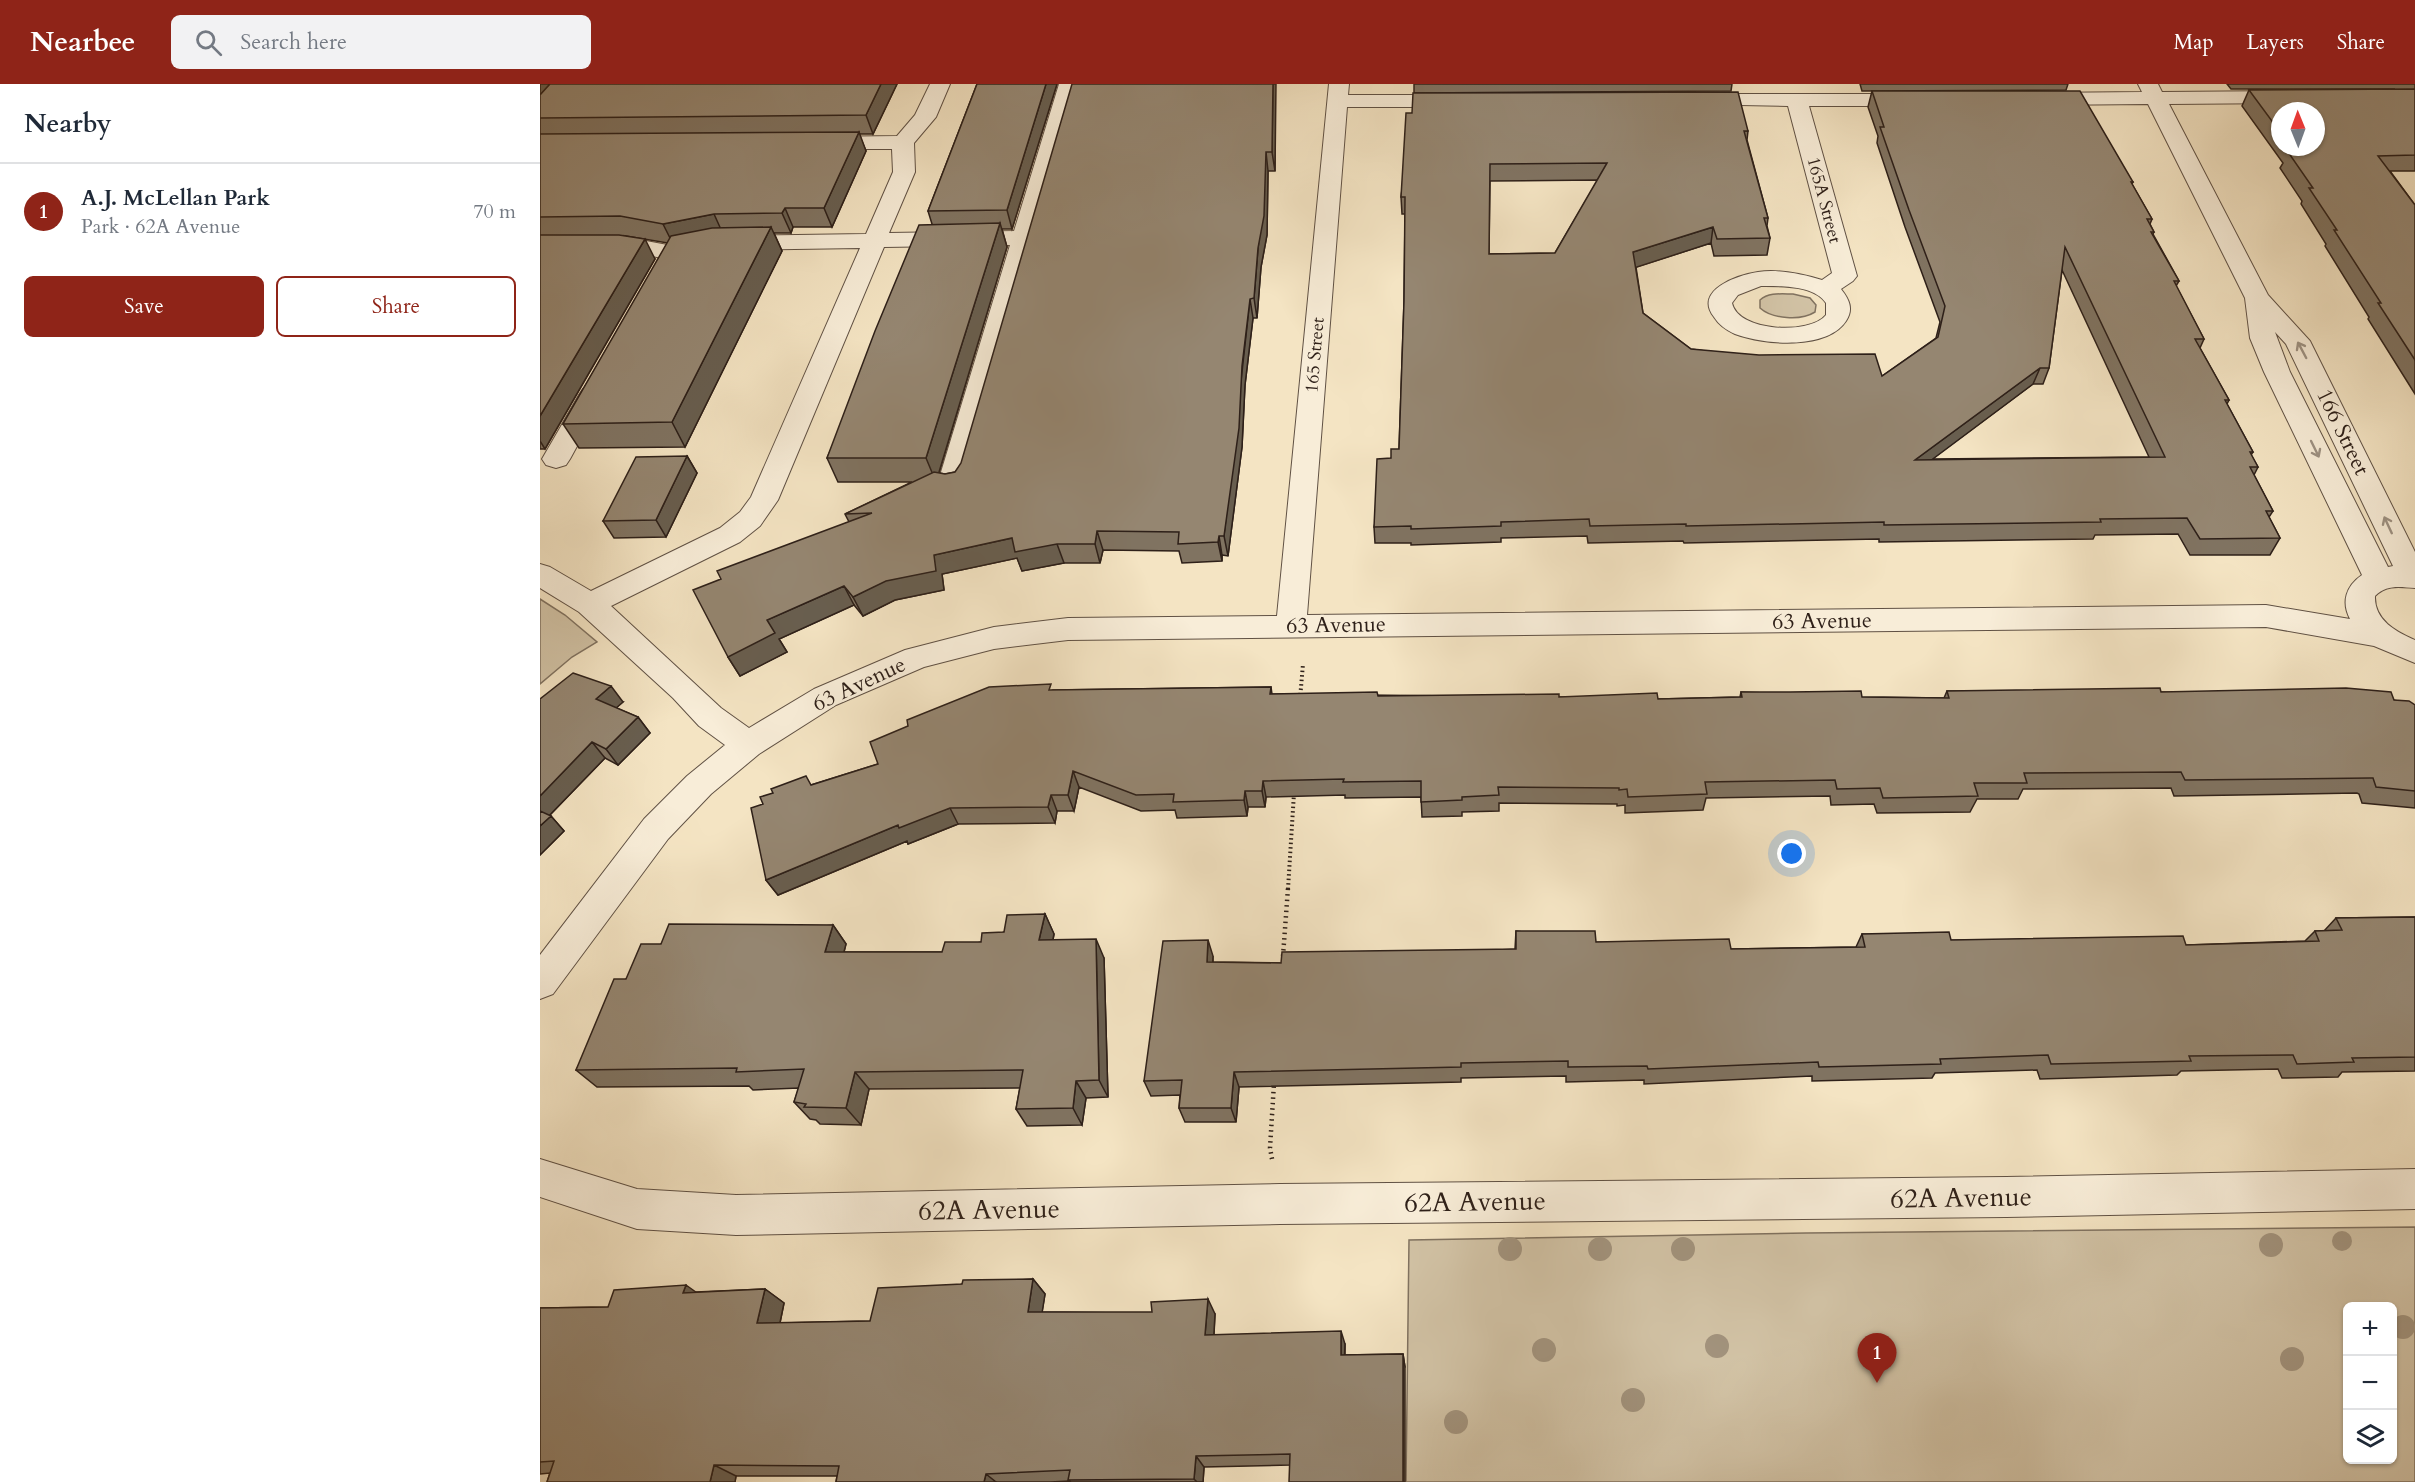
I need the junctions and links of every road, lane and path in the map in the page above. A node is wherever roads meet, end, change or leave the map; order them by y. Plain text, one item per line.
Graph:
1 (940, 84) edge
2 (1068, 84) edge
3 (2153, 91) edge
4 (1338, 92) edge
5 (2309, 97) edge
6 (2023, 99) edge
7 (1677, 100) edge
8 (1797, 100) junction
9 (1940, 100) edge
10 (1473, 101) edge
11 (903, 142) junction
12 (802, 143) edge
13 (1023, 238) junction
14 (874, 242) junction
15 (540, 245) edge
16 (1823, 289) dead end
17 (2257, 298) junction
18 (603, 377) edge
19 (2301, 421) junction
20 (2339, 423) junction
21 (556, 459) dead end
22 (952, 482) edge
23 (540, 574) edge
24 (2414, 578) edge
25 (2369, 589) junction
26 (590, 604) junction
27 (2266, 616) junction
28 (1291, 626) junction
29 (2382, 636) junction
30 (2415, 652) edge
31 (1303, 664) dead end
32 (1300, 700) edge
33 (748, 745) junction
34 (1294, 782) edge
35 (1282, 959) edge
36 (540, 983) edge
37 (1275, 1077) edge
38 (540, 1178) edge
39 (2415, 1189) edge
40 (1280, 1204) junction

1 - 11 street
2 - 13 street
3 - 5 street
3 - 6 street
3 - 17 street, 166 Street
4 - 10 street
4 - 28 street, 165 Street
7 - 8 street
8 - 9 street
8 - 16 street, 165A Street
11 - 12 street
11 - 14 street
13 - 14 street
13 - 22 street
14 - 15 street
14 - 26 street
17 - 19 street, 166 Street
20 -> 17 street, 166 Street
18 - 21 street
19 - 20 street
19 -> 25 street, 166 Street
24 -> 20 street, 166 Street
23 - 26 street
24 - 25 street, 63 Avenue
25 - 27 street, 63 Avenue
25 - 29 street, 166 Street
26 - 33 street
27 - 28 street, 63 Avenue
27 - 29 street, 63 Avenue
28 - 33 street, 63 Avenue
29 - 30 street
31 - 32 path
33 - 36 street, 63 Avenue
34 - 35 path
37 - 40 path
38 - 40 street, 62A Avenue
39 - 40 street, 62A Avenue

